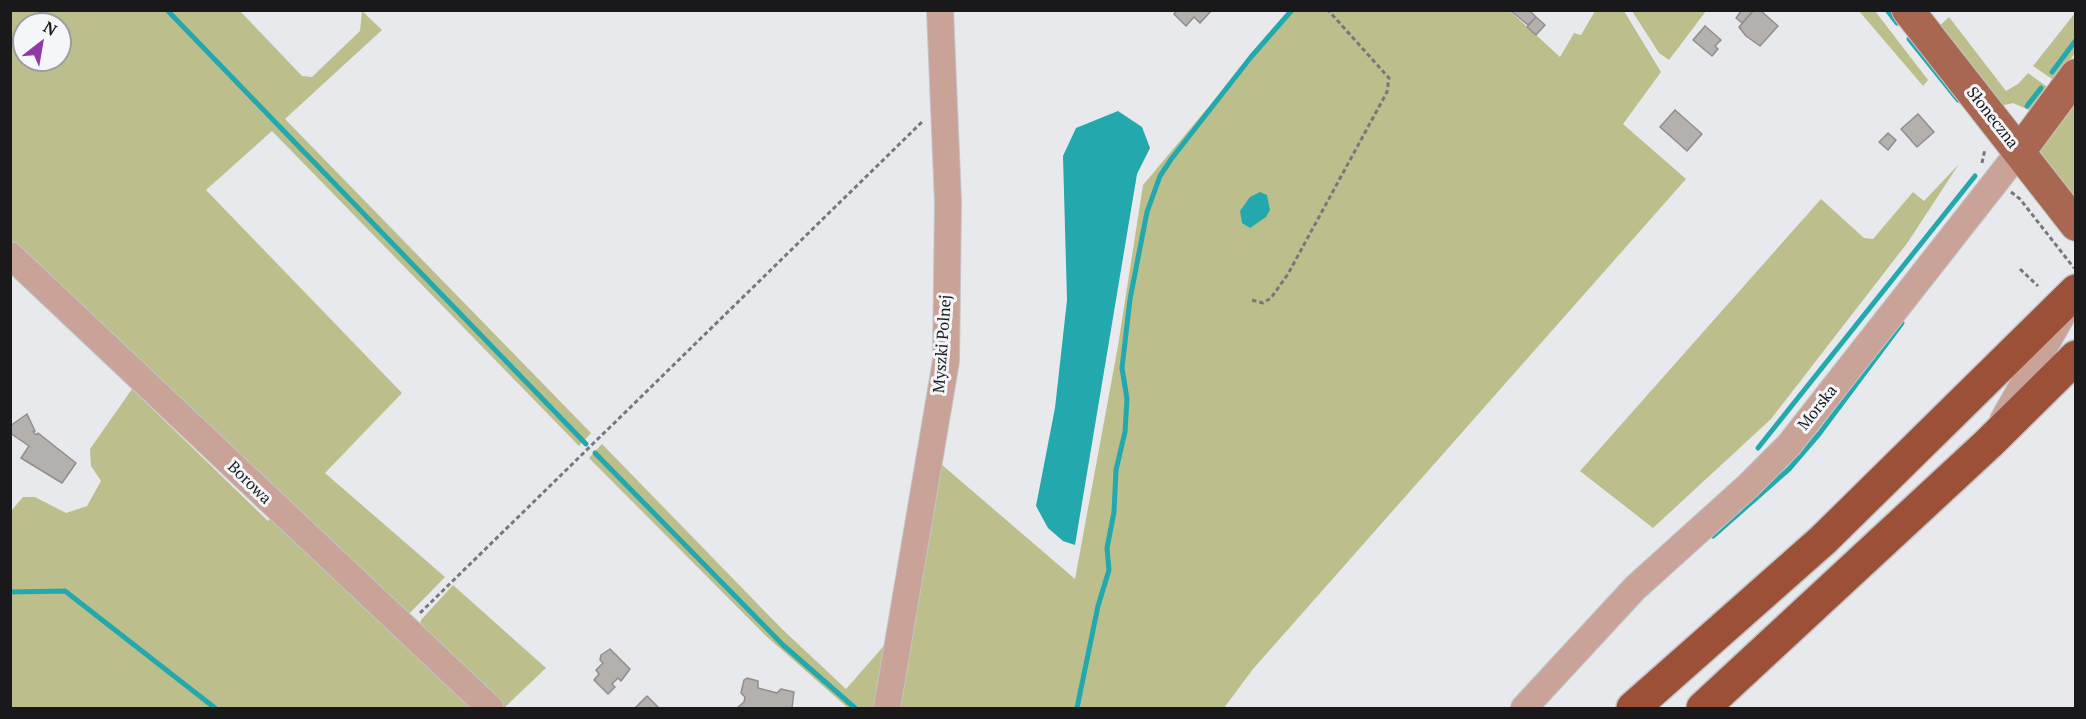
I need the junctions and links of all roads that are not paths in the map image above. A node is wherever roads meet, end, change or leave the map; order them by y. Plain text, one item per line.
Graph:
1 (940, 10) edge
2 (1908, 10) edge
3 (2076, 75) edge
4 (2019, 152) junction
5 (2076, 225) edge
6 (10, 255) edge
7 (2076, 292) edge
8 (2076, 343) edge
9 (2076, 357) edge
10 (2032, 367) junction
11 (1958, 408) junction
12 (1989, 443) junction
13 (490, 708) edge
14 (887, 708) edge
15 (1524, 708) edge
16 (1633, 708) edge
17 (1703, 708) edge

1 - 14 street, Myszki Polnej
2 - 4 main road, Słoneczna
3 - 4 main road, Morska
4 - 5 main road, Słoneczna
4 - 15 street, Morska
6 - 13 street, Borowa
7 - 10 street
7 - 11 highway
8 - 10 street
9 - 12 highway
10 - 11 street
10 - 12 street
11 - 16 highway
12 - 17 highway

